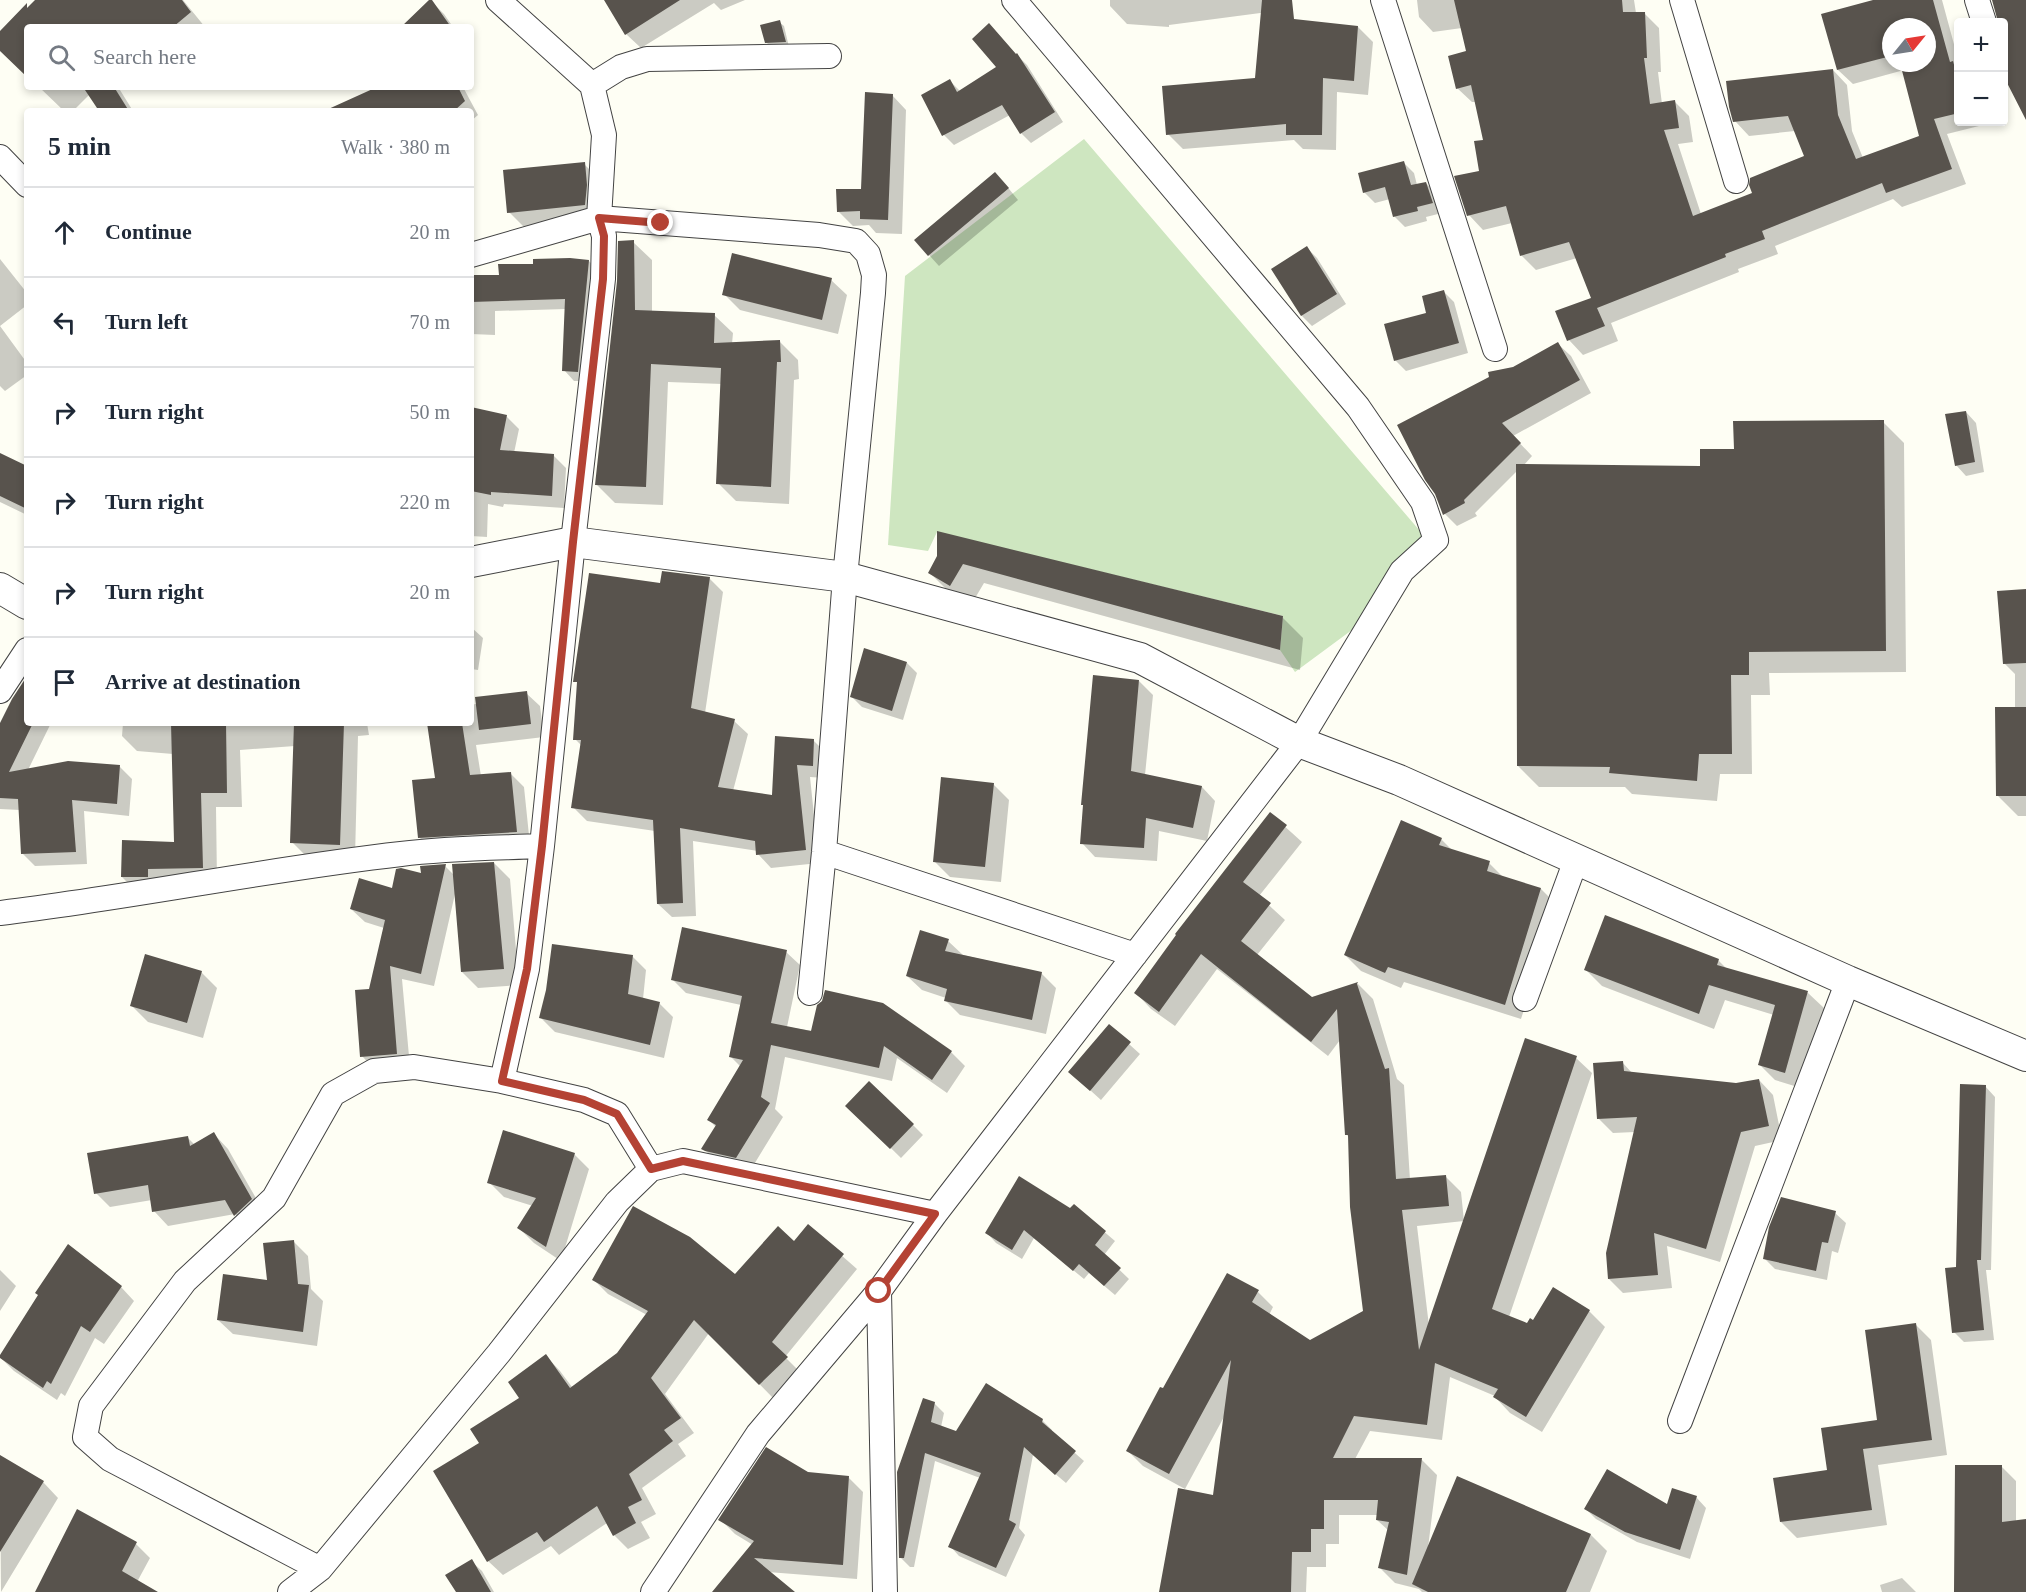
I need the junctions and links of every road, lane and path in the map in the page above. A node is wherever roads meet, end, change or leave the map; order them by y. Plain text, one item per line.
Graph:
1 (498, 0) edge
2 (1014, 0) edge
3 (1383, 0) edge
4 (1682, 0) edge
5 (1977, 0) edge
6 (1983, 18) edge
7 (829, 56) dead end
8 (592, 85) junction
9 (0, 157) edge
10 (1736, 181) dead end
11 (24, 182) edge
12 (599, 218) junction
13 (474, 254) edge
14 (1495, 349) dead end
15 (573, 542) junction
16 (474, 561) edge
17 (845, 577) junction
18 (0, 588) edge
19 (24, 602) edge
20 (24, 655) edge
21 (0, 691) edge
22 (1299, 742) junction
23 (542, 846) junction
24 (824, 852) junction
25 (1576, 860) junction
26 (0, 913) edge
27 (1135, 955) junction
28 (1848, 981) junction
29 (810, 993) dead end
30 (1525, 999) dead end
31 (2026, 1056) edge
32 (502, 1081) junction
33 (651, 1169) junction
34 (935, 1214) junction
35 (879, 1291) junction
36 (1680, 1421) dead end
37 (320, 1569) junction
38 (290, 1592) edge
39 (652, 1592) edge
40 (885, 1592) edge

1 - 8 street
2 - 22 street
3 - 14 street
4 - 10 street
5 - 6 street
7 - 8 street
8 - 12 street
9 - 11 street
12 - 13 street
12 - 15 street
12 - 17 street
15 - 16 street
15 - 17 street
15 - 23 street
17 - 22 street
17 - 24 street
18 - 19 street
20 - 21 street
22 - 25 street
22 - 27 street
23 - 26 street
23 - 32 street
24 - 27 street
24 - 29 street
25 - 28 street
25 - 30 street
27 - 34 street
28 - 31 street
28 - 36 street
32 - 33 street
32 - 37 street
33 - 34 street
33 - 37 street
34 - 35 street
35 - 39 street
35 - 40 street
37 - 38 street

